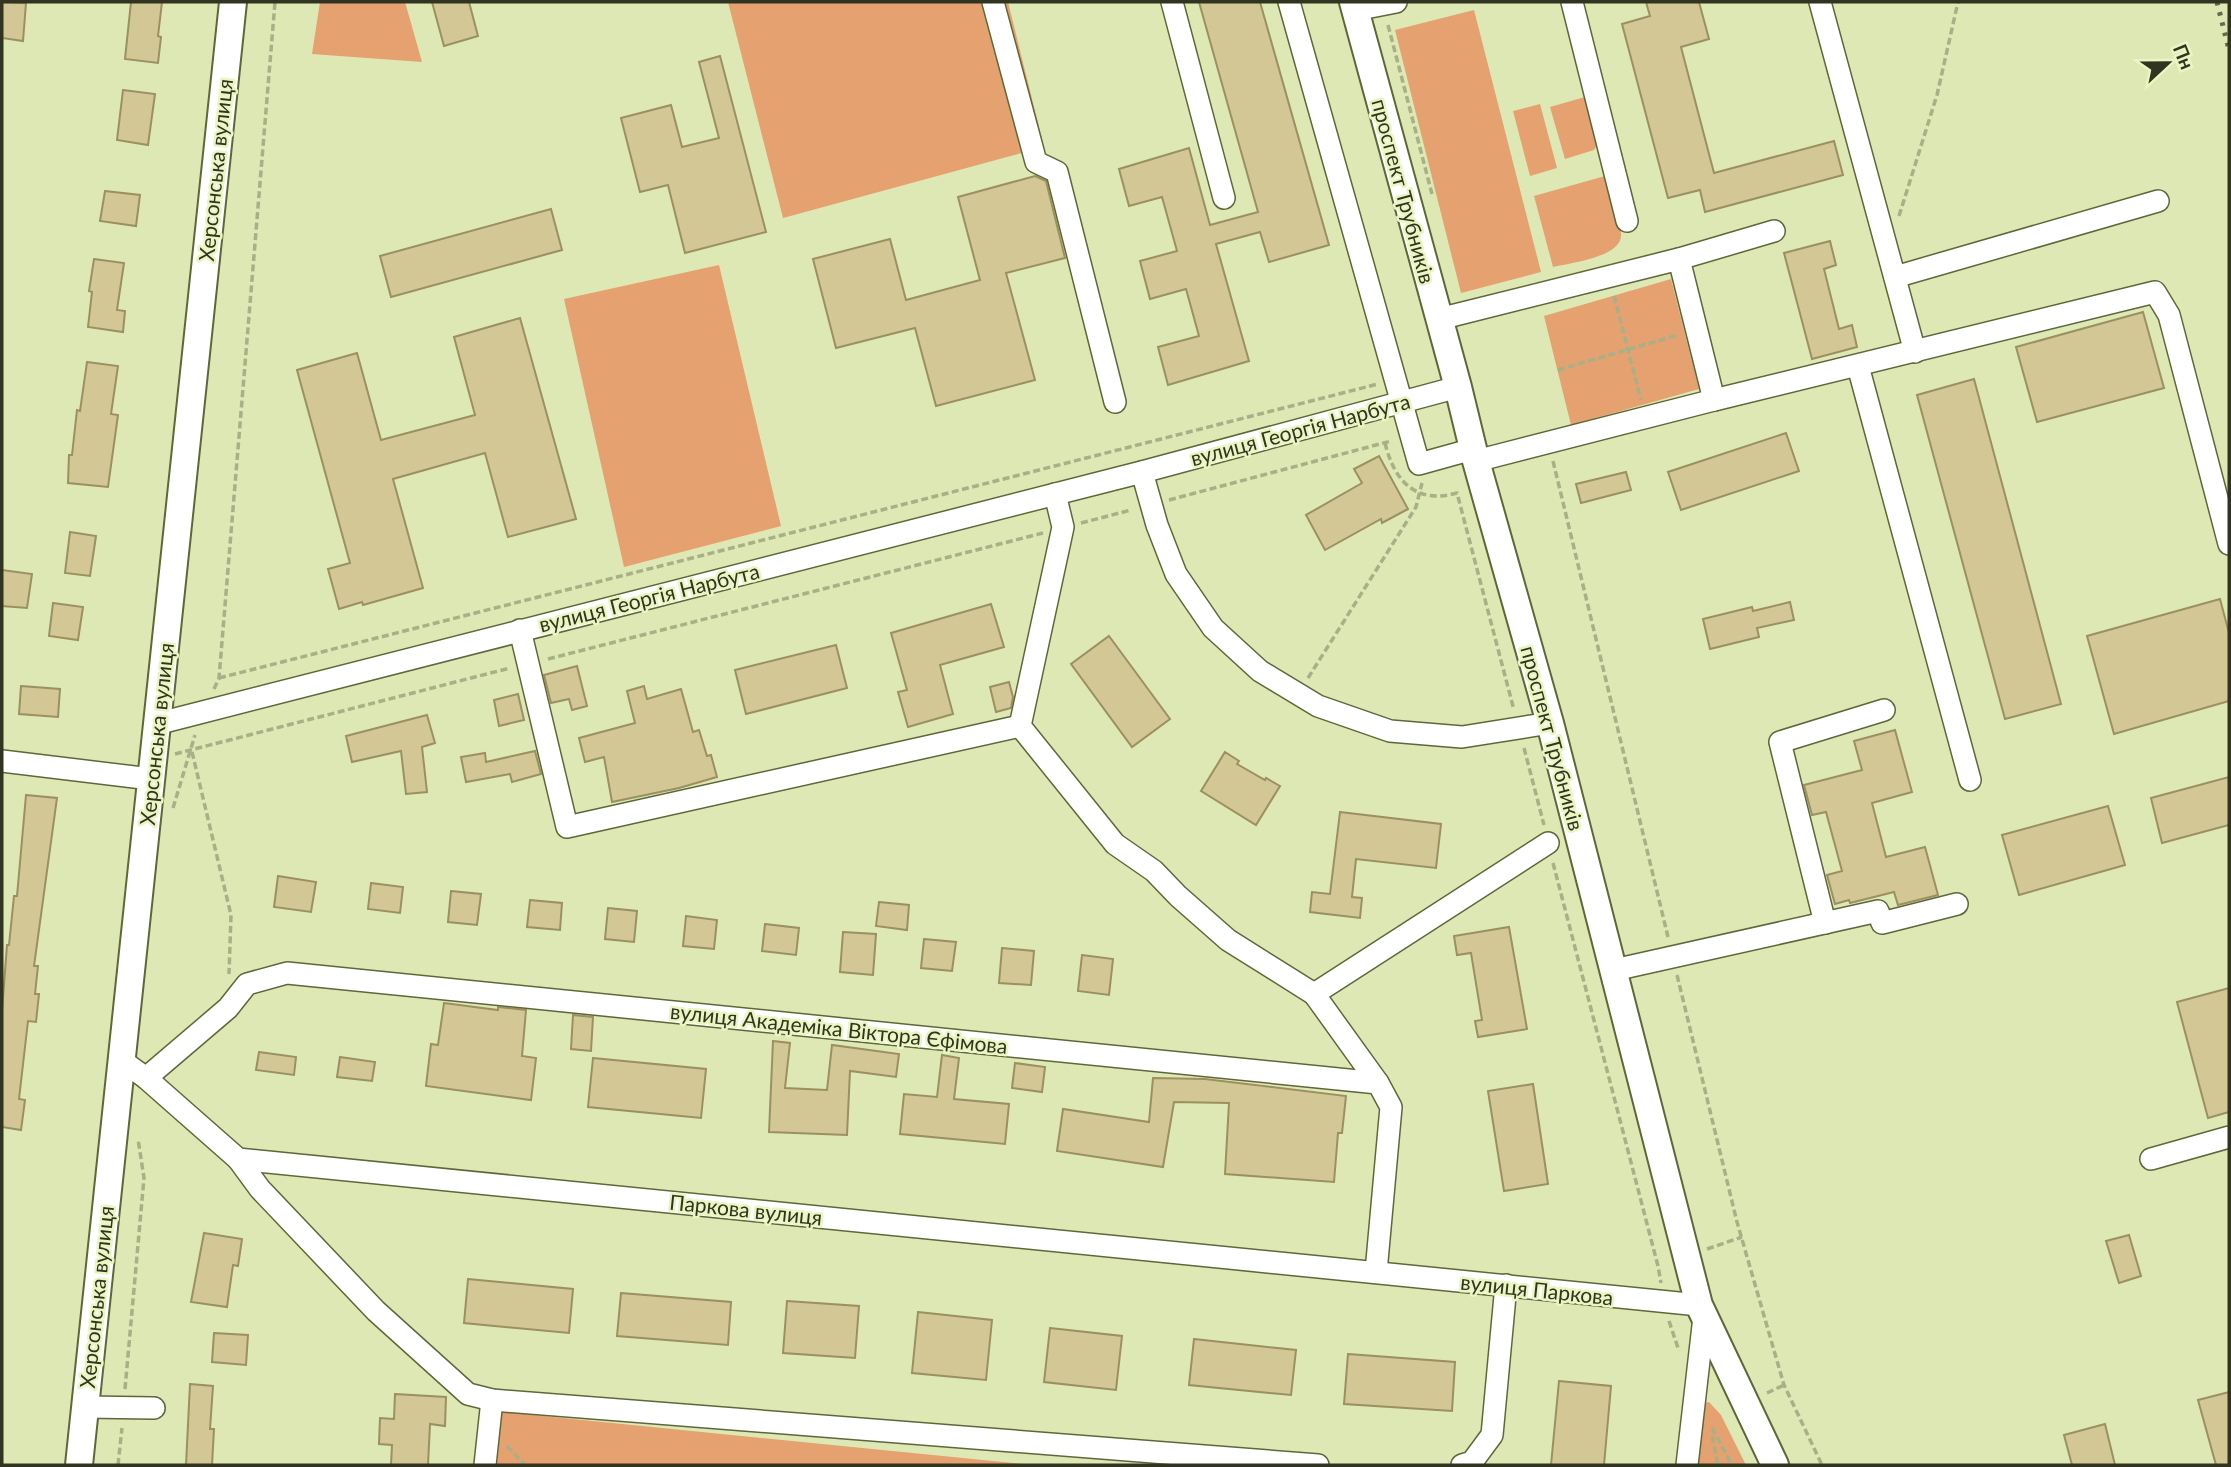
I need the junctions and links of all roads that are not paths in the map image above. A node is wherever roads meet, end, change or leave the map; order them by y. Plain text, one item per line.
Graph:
1 (233, 2) edge
2 (993, 2) edge
3 (1172, 2) edge
4 (1289, 2) edge
5 (1572, 2) edge
6 (1820, 2) edge
7 (1389, 4) edge
8 (1354, 6) edge
9 (1224, 198) dead end
10 (2158, 201) dead end
11 (1628, 221) dead end
12 (1774, 231) dead end
13 (1679, 259) junction
14 (1895, 277) junction
15 (1439, 319) junction
16 (1915, 352) junction
17 (1858, 366) junction
18 (1458, 387) junction
19 (1714, 400) junction
20 (1403, 401) junction
21 (1115, 402) dead end
22 (1475, 455) junction
23 (1142, 471) junction
24 (1055, 494) junction
25 (2229, 544) edge
26 (520, 630) junction
27 (1884, 710) dead end
28 (1550, 723) junction
29 (156, 724) junction
30 (1020, 726) junction
31 (2, 761) edge
32 (152, 769) junction
33 (1970, 780) dead end
34 (1548, 844) road end
35 (1956, 904) dead end
36 (1825, 923) junction
37 (1614, 970) junction
38 (1314, 994) junction
39 (121, 1060) junction
40 (146, 1078) junction
41 (1378, 1083) junction
42 (2229, 1137) edge
43 (238, 1159) junction
44 (2151, 1159) dead end
45 (1376, 1272) junction
46 (1506, 1285) junction
47 (1702, 1311) junction
48 (492, 1400) junction
49 (85, 1407) junction
50 (154, 1408) dead end
51 (79, 1465) edge
52 (485, 1465) edge
53 (1318, 1465) edge
54 (1462, 1465) edge
55 (1687, 1465) edge
56 (1775, 1465) edge

1 - 29 main road, Херсонська вулиця
2 - 21 street
3 - 9 street
4 - 20 street
5 - 11 street
6 - 14 street
7 - 8 street
8 - 15 main road, проспект Трубників
10 - 14 street
12 - 13 street
13 - 15 street
13 - 19 street
14 - 16 street
15 - 18 main road, проспект Трубників
16 - 17 street
16 - 25 street
17 - 19 street
17 - 33 street
18 - 20 street, вулиця Георгія Нарбута
18 - 22 main road, проспект Трубників
19 - 22 street
20 - 22 street
20 - 23 street, вулиця Георгія Нарбута
22 - 28 main road, проспект Трубників
23 - 24 street, вулиця Георгія Нарбута
23 - 28 street
24 - 26 street, вулиця Георгія Нарбута
24 - 30 street
26 - 29 street, вулиця Георгія Нарбута
26 - 30 street
27 - 36 street
28 - 37 main road, проспект Трубників
29 - 32 main road, Херсонська вулиця
30 - 38 street
31 - 32 street
32 - 39 main road, Херсонська вулиця
34 - 38 street
35 - 36 street
36 - 37 street
37 - 47 main road, проспект Трубників
38 - 41 street
39 - 40 street
39 - 49 main road, Херсонська вулиця
40 - 41 street, вулиця Академіка Віктора Єфімова
40 - 43 street
41 - 45 street
42 - 44 street
43 - 45 street, Паркова вулиця
43 - 48 street
45 - 46 street, вулиця Паркова
46 - 47 street, вулиця Паркова
46 - 54 street
47 - 55 street
47 - 56 main road, проспект Трубників
48 - 52 street
48 - 53 street
49 - 50 street
49 - 51 main road, Херсонська вулиця

